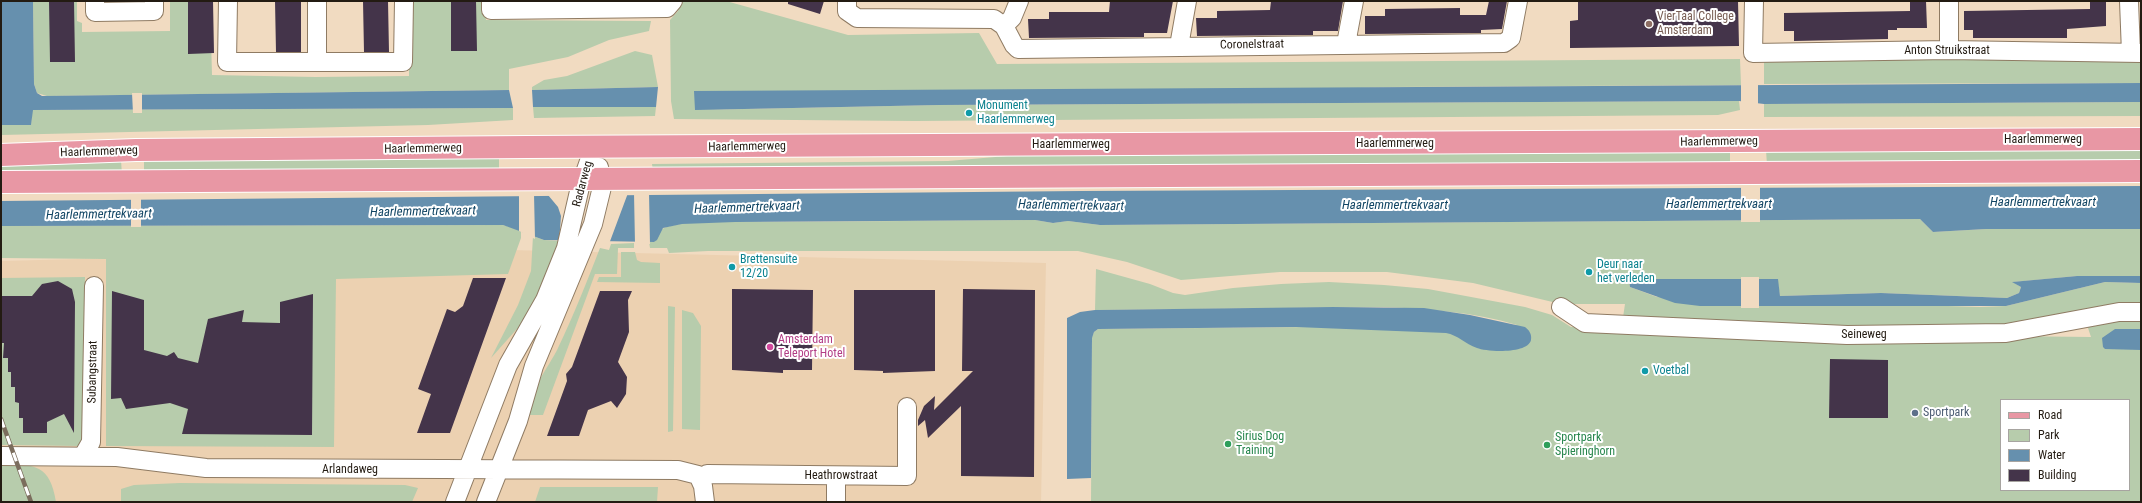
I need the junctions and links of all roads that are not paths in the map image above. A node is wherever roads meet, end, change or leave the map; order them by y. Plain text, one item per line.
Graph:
1 (95, 1) edge
2 (154, 1) edge
3 (228, 1) edge
4 (317, 1) edge
5 (404, 1) edge
6 (491, 1) edge
7 (847, 1) edge
8 (1019, 1) edge
9 (1187, 1) edge
10 (1354, 1) edge
11 (1518, 1) edge
12 (1754, 1) edge
13 (1949, 1) edge
14 (2129, 1) edge
15 (670, 5) edge
16 (1004, 26) junction
17 (1346, 44) junction
18 (1179, 46) junction
19 (1949, 50) junction
20 (2136, 53) edge
21 (317, 62) junction
22 (2141, 139) edge
23 (594, 147) junction
24 (1, 154) edge
25 (2141, 171) edge
26 (1, 182) edge
27 (592, 183) junction
28 (94, 286) dead end
29 (1561, 308) dead end
30 (2141, 312) edge
31 (907, 407) dead end
32 (1, 456) edge
33 (83, 456) junction
34 (468, 470) junction
35 (498, 470) junction
36 (703, 474) junction
37 (836, 476) junction
38 (455, 502) edge
39 (486, 502) edge
40 (705, 502) edge
41 (836, 502) edge

1 - 2 street
3 - 21 street
4 - 21 street
5 - 21 street
6 - 15 street
7 - 16 street
8 - 16 street
9 - 18 street
10 - 17 street
11 - 17 street, Coronelstraat
12 - 19 street, Anton Struikstraat
13 - 19 street
14 - 20 street
16 - 18 street, Coronelstraat
17 - 18 street, Coronelstraat
19 - 20 street, Anton Struikstraat
22 - 23 main road, Haarlemmerweg
23 - 24 main road, Haarlemmerweg
23 - 27 street, Radarweg
25 - 27 main road
26 - 27 main road
27 - 34 street, Radarweg
27 - 35 street, Radarweg
28 - 33 street, Subangstraat
29 - 30 street, Seineweg
31 - 37 street, Heathrowstraat
32 - 33 street, Arlandaweg
33 - 34 street, Arlandaweg
34 - 35 street, Arlandaweg
34 - 38 street, Radarweg
35 - 36 street, Arlandaweg
35 - 39 street, Radarweg
36 - 37 street, Heathrowstraat
36 - 40 street
37 - 41 street

